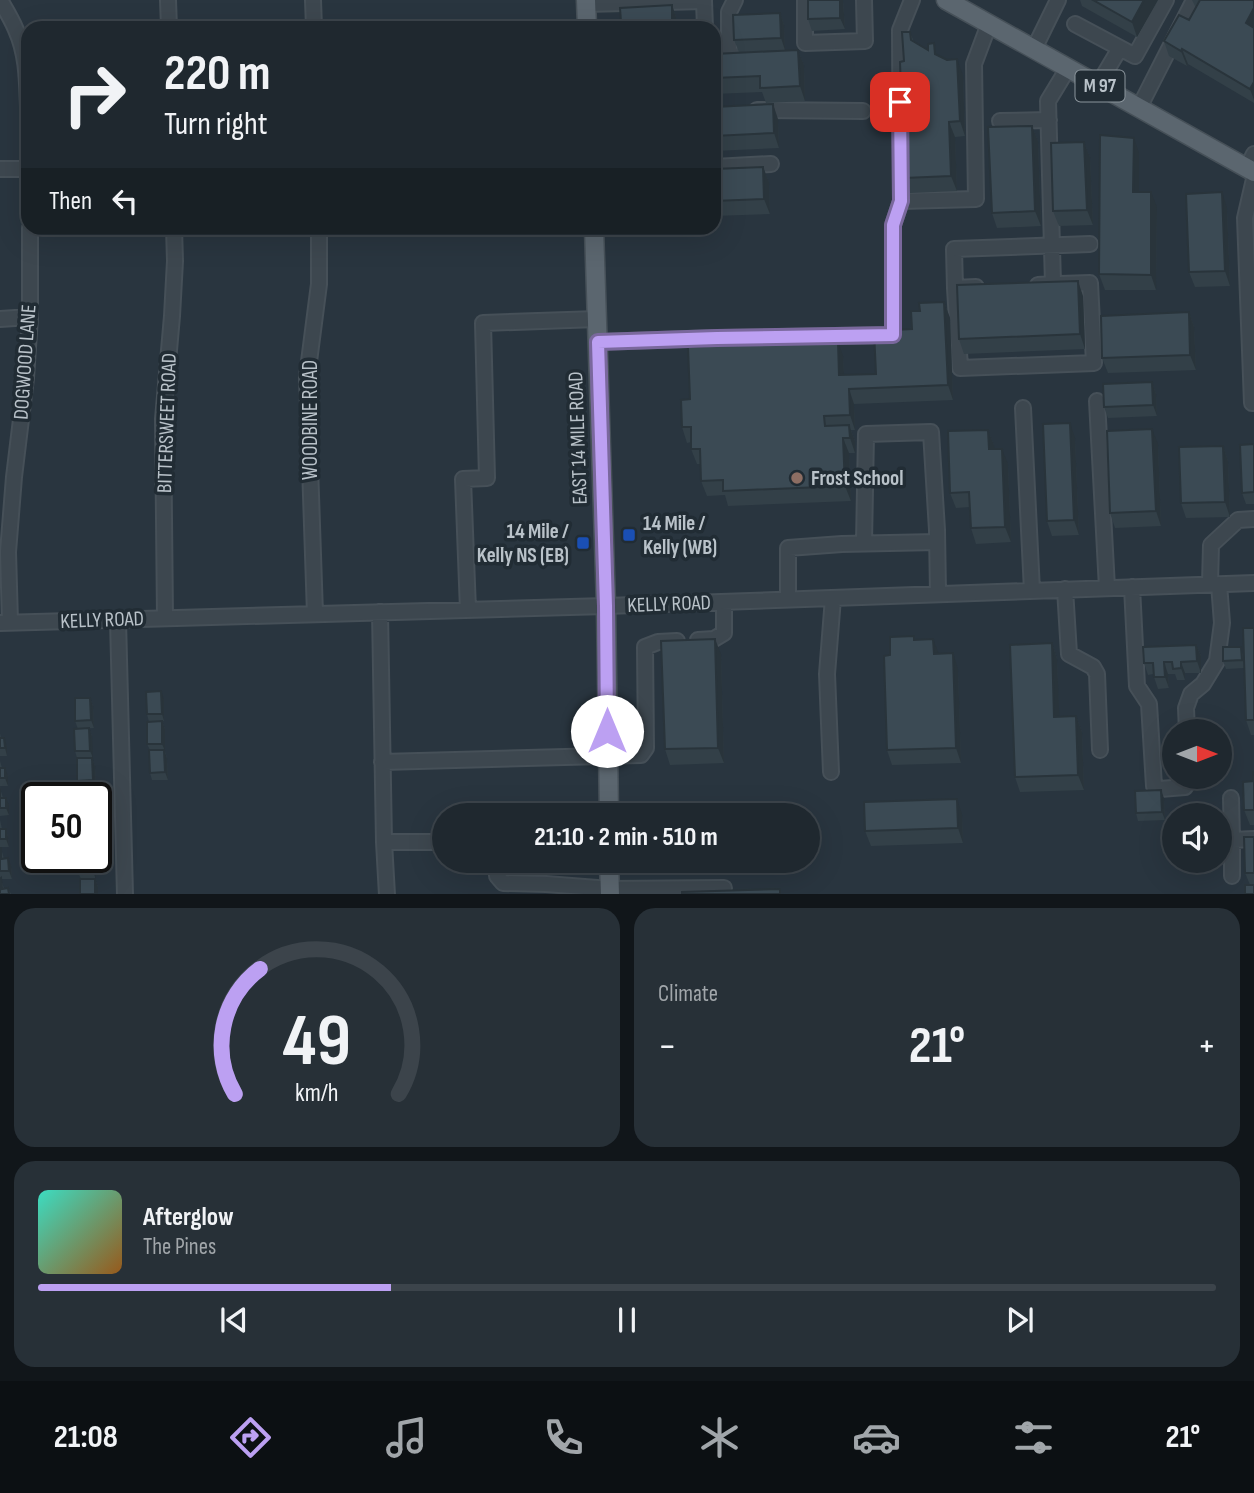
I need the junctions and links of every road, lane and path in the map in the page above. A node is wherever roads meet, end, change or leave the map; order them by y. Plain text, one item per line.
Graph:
1 (0, 0) edge
2 (169, 0) edge
3 (313, 0) edge
4 (735, 0) edge
5 (805, 0) edge
6 (864, 0) edge
7 (912, 0) edge
8 (946, 0) edge
9 (1058, 0) edge
10 (1166, 0) edge
11 (1194, 0) edge
12 (586, 2) edge
13 (169, 21) edge
14 (314, 21) edge
15 (587, 21) edge
16 (705, 21) edge
17 (989, 24) junction
18 (1075, 24) dead end
19 (21, 43) edge
20 (1120, 48) junction
21 (1034, 49) junction
22 (756, 55) edge
23 (1068, 68) junction
24 (1098, 85) junction
25 (1139, 108) junction
26 (737, 109) edge
27 (863, 111) dead end
28 (1049, 120) junction
29 (1000, 121) dead end
30 (771, 164) dead end
31 (721, 167) edge
32 (1252, 168) edge
33 (0, 169) edge
34 (21, 169) edge
35 (901, 201) junction
36 (30, 235) edge
37 (174, 235) edge
38 (319, 235) edge
39 (594, 235) edge
40 (1090, 244) dead end
41 (1052, 245) junction
42 (1053, 284) junction
43 (1028, 285) edge
44 (992, 286) edge
45 (955, 288) junction
46 (30, 317) junction
47 (0, 319) edge
48 (597, 319) junction
49 (598, 342) junction
50 (1097, 401) dead end
51 (1254, 403) edge
52 (1023, 408) dead end
53 (7, 477) edge
54 (1254, 519) edge
55 (937, 542) junction
56 (864, 543) junction
57 (1254, 583) edge
58 (1214, 584) junction
59 (1132, 587) junction
60 (1107, 588) junction
61 (1065, 589) junction
62 (1031, 591) junction
63 (938, 594) junction
64 (833, 598) junction
65 (788, 599) junction
66 (724, 602) junction
67 (606, 606) junction
68 (468, 610) junction
69 (380, 612) junction
70 (315, 614) junction
71 (164, 618) junction
72 (118, 620) junction
73 (5, 623) edge
74 (1186, 719) edge
75 (1100, 750) dead end
76 (607, 755) junction
77 (382, 762) junction
78 (831, 772) dead end
79 (1162, 789) edge
80 (1231, 799) dead end
81 (609, 803) edge
82 (1231, 803) edge
83 (1254, 839) edge
84 (1232, 840) edge
85 (384, 842) junction
86 (432, 842) edge
87 (497, 873) edge
88 (609, 873) edge
89 (724, 888) edge
90 (610, 892) edge
91 (125, 894) edge
92 (387, 894) edge

1 - 19 street
2 - 13 street
3 - 14 street
4 - 22 street
5 - 6 street
7 - 35 street
8 - 17 main road, M 97
9 - 21 street
10 - 20 street
11 - 25 street
12 - 15 main road
12 - 16 street
17 - 21 main road, M 97
17 - 35 street
18 - 20 street
20 - 24 street
21 - 23 main road, M 97
23 - 24 main road, M 97
23 - 28 street
24 - 25 main road, M 97
25 - 32 main road, M 97
26 - 27 street
28 - 29 street
28 - 41 street
30 - 31 street
32 - 51 street
33 - 34 street
35 - 49 street
36 - 46 street, DOGWOOD LANE
37 - 71 street, BITTERSWEET ROAD
38 - 70 street, WOODBINE ROAD
39 - 48 main road, EAST 14 MILE ROAD
40 - 41 street
41 - 42 street
41 - 45 street
42 - 43 street
42 - 45 street
44 - 45 street
46 - 47 street
46 - 53 street, DOGWOOD LANE
48 - 49 main road, EAST 14 MILE ROAD
48 - 68 street
49 - 67 main road, EAST 14 MILE ROAD
50 - 60 street
52 - 62 street
53 - 73 street, DOGWOOD LANE
54 - 58 street
55 - 56 street
55 - 56 street
55 - 63 street
56 - 65 street
57 - 58 street, KELLY ROAD
58 - 59 street, KELLY ROAD
58 - 74 street
59 - 60 street, KELLY ROAD
59 - 79 street
60 - 61 street, KELLY ROAD
61 - 62 street, KELLY ROAD
61 - 75 street
62 - 63 street, KELLY ROAD
63 - 64 street, KELLY ROAD
64 - 65 street, KELLY ROAD
64 - 78 street
65 - 66 street, KELLY ROAD
66 - 67 street, KELLY ROAD
66 - 76 street
67 - 68 street, KELLY ROAD
67 - 76 main road, EAST 14 MILE ROAD
68 - 69 street, KELLY ROAD
69 - 70 street, KELLY ROAD
69 - 77 street
70 - 71 street, KELLY ROAD
71 - 72 street, KELLY ROAD
72 - 73 street, KELLY ROAD
72 - 91 street
76 - 77 street
76 - 81 main road, EAST 14 MILE ROAD
77 - 85 street
80 - 82 street
83 - 84 street
85 - 86 street
85 - 92 street
87 - 90 street
88 - 90 main road
89 - 90 street

